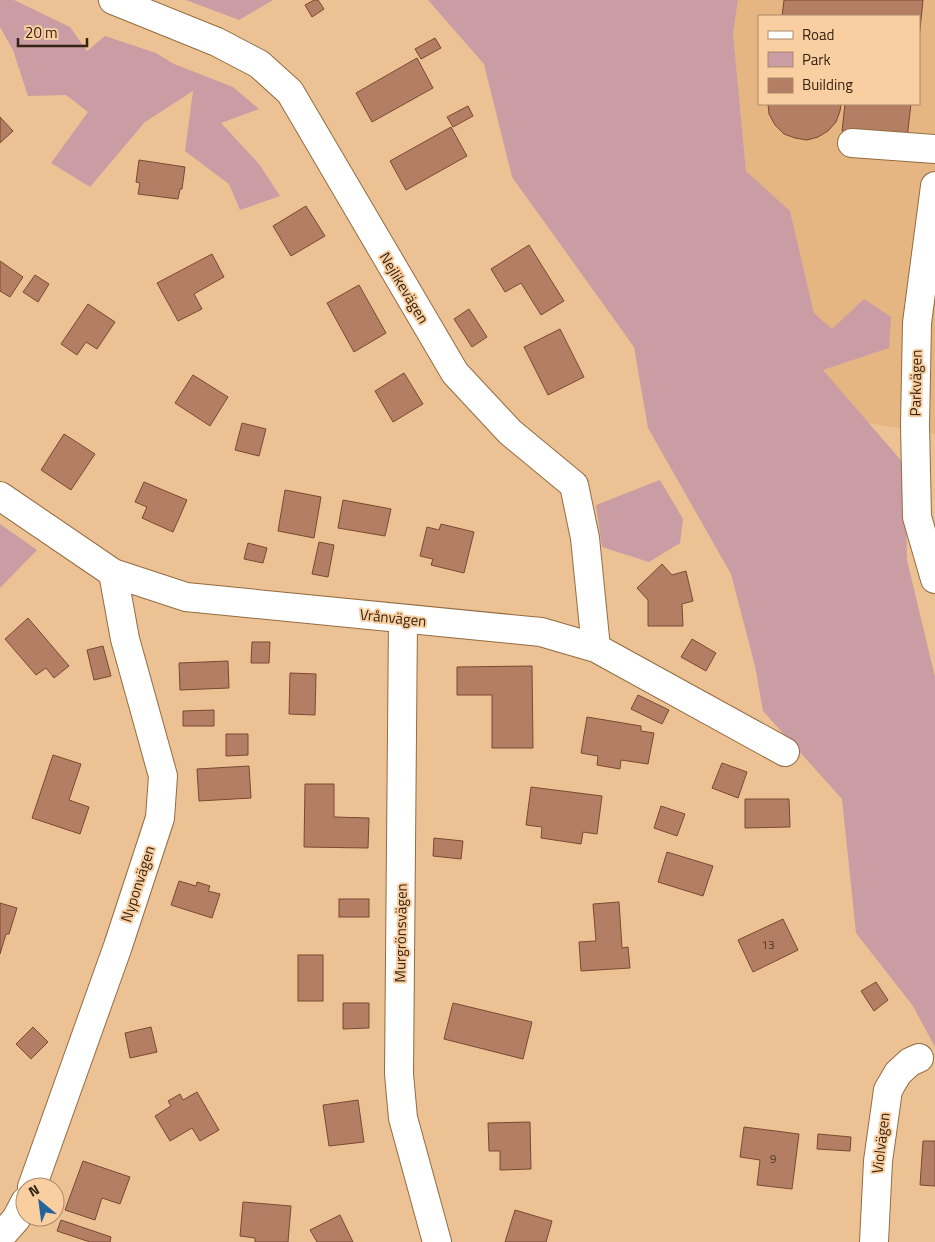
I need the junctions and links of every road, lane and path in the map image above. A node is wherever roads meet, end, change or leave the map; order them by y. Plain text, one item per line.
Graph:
1 (113, 0) edge
2 (852, 143) dead end
3 (935, 148) edge
4 (935, 186) edge
5 (0, 496) edge
6 (926, 518) edge
7 (113, 574) junction
8 (935, 579) edge
9 (403, 619) junction
10 (596, 648) junction
11 (785, 752) dead end
12 (919, 1058) dead end
13 (36, 1177) edge
14 (15, 1220) edge
15 (0, 1237) edge
16 (437, 1242) edge
17 (874, 1242) edge

1 - 10 street, Nejlikevägen
2 - 3 street
4 - 6 street, Parkvägen
5 - 7 street, Vrånvägen
6 - 8 street, Parkvägen
7 - 9 street, Vrånvägen
7 - 13 street, Nyponvägen
9 - 10 street, Vrånvägen
9 - 16 street, Murgrönsvägen
10 - 11 street, Vrånvägen
12 - 17 street, Violvägen
14 - 15 street

